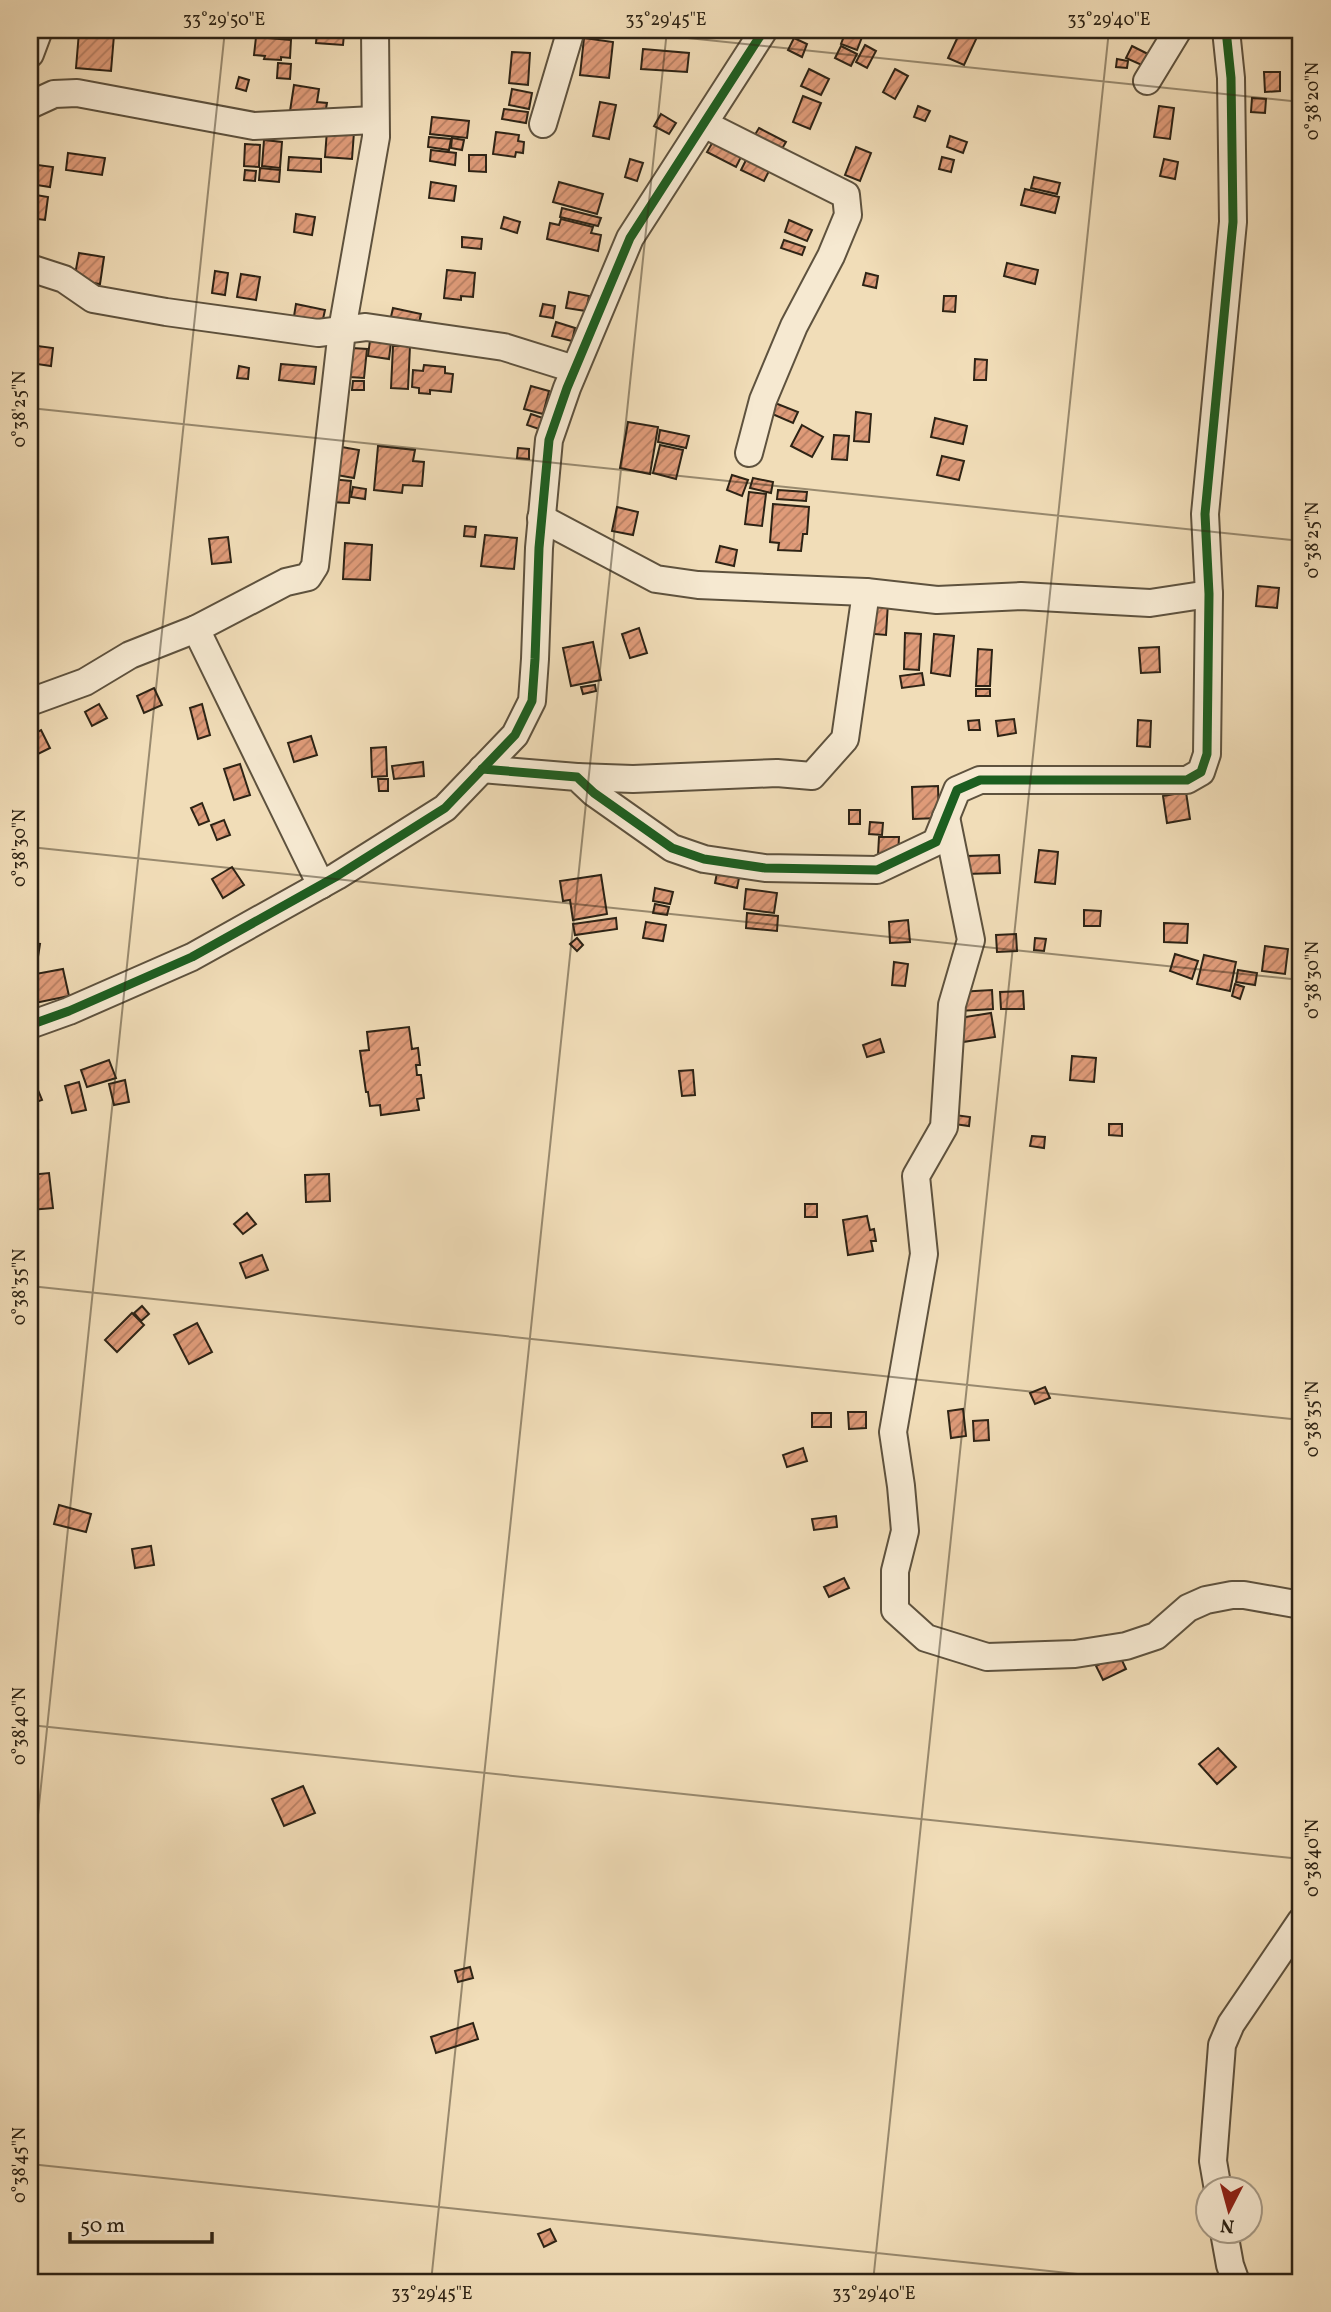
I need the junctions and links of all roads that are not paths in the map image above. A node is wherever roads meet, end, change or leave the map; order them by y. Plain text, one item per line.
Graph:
1 (39, 30) edge
2 (375, 30) edge
3 (570, 30) edge
4 (764, 30) edge
5 (1178, 30) edge
6 (1226, 30) edge
7 (30, 54) edge
8 (1147, 81) dead end
9 (30, 105) edge
10 (374, 120) junction
11 (543, 124) dead end
12 (704, 124) junction
13 (30, 268) edge
14 (342, 330) junction
15 (574, 369) junction
16 (749, 453) dead end
17 (541, 518) junction
18 (866, 592) junction
19 (1209, 594) junction
20 (196, 629) junction
21 (30, 702) edge
22 (482, 769) junction
23 (577, 777) junction
24 (946, 817) junction
25 (321, 885) junction
26 (30, 1025) edge
27 (1301, 1605) edge
28 (1301, 1921) edge
29 (1216, 2176) edge
30 (1227, 2246) edge
31 (1236, 2282) edge

1 - 7 street
2 - 10 street
3 - 11 street
4 - 12 street
5 - 8 street
6 - 19 street
9 - 10 street
10 - 14 street
12 - 15 street
12 - 16 street
13 - 14 street
14 - 15 street
14 - 20 street
15 - 17 street
17 - 18 street
17 - 22 street
18 - 19 street
18 - 23 street
19 - 24 street
20 - 21 street
20 - 25 street
22 - 23 street
22 - 25 street
23 - 24 street
24 - 27 street
25 - 26 street
28 - 29 street
30 - 31 street

